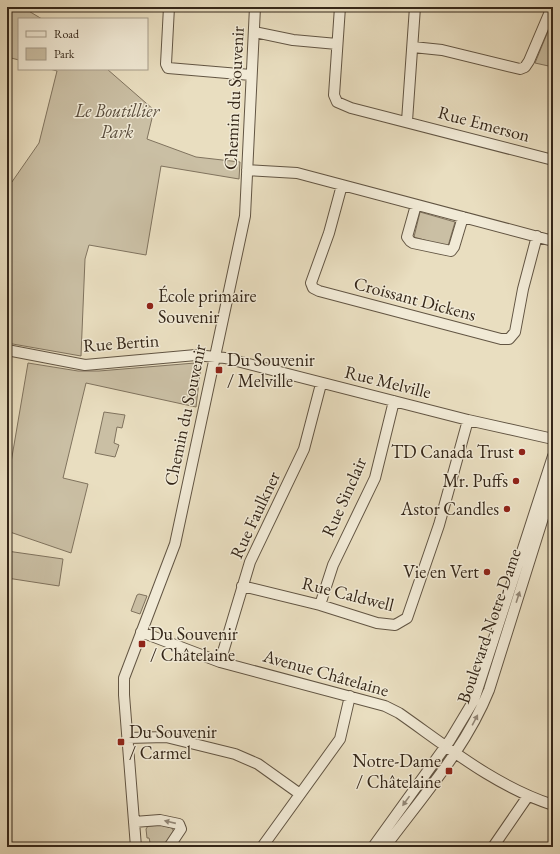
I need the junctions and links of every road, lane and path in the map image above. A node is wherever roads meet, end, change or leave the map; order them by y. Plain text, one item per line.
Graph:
1 (169, 7) edge
2 (255, 7) edge
3 (340, 7) edge
4 (415, 7) edge
5 (552, 7) edge
6 (254, 32) junction
7 (337, 44) junction
8 (413, 48) junction
9 (251, 75) junction
10 (407, 121) junction
11 (553, 160) edge
12 (248, 170) junction
13 (342, 185) junction
14 (416, 205) junction
15 (462, 217) junction
16 (537, 236) junction
17 (553, 241) edge
18 (7, 350) edge
19 (215, 356) junction
20 (321, 384) junction
21 (394, 401) junction
22 (468, 420) junction
23 (553, 439) edge
24 (553, 456) edge
25 (553, 486) edge
26 (545, 510) edge
27 (242, 586) junction
28 (320, 605) junction
29 (141, 632) junction
30 (220, 662) junction
31 (350, 696) junction
32 (127, 738) junction
33 (446, 747) junction
34 (454, 753) junction
35 (300, 794) junction
36 (528, 796) junction
37 (553, 805) edge
38 (134, 822) junction
39 (136, 847) edge
40 (169, 847) edge
41 (262, 847) edge
42 (373, 847) edge
43 (385, 847) edge
44 (493, 847) edge

1 - 9 street
2 - 6 street, Chemin du Souvenir
3 - 7 street, Rue Emerson
4 - 8 street
5 - 8 street
6 - 7 street
6 - 9 street, Chemin du Souvenir
7 - 10 street, Rue Emerson
8 - 10 street
9 - 12 street, Chemin du Souvenir
10 - 11 street, Rue Emerson
12 - 13 street
12 - 19 street, Chemin du Souvenir
13 - 14 street
13 - 16 street, Croissant Dickens
14 - 15 street
14 - 15 street
15 - 16 street
16 - 17 street
18 - 19 street, Rue Bertin
19 - 20 street, Rue Melville
19 - 29 street, Chemin du Souvenir
20 - 21 street, Rue Melville
20 - 27 street, Rue Faulkner
21 - 22 street, Rue Melville
21 - 28 street, Rue Sinclair
22 - 23 street, Rue Melville
22 - 28 street, Rue Caldwell
24 - 26 street, Boulevard Notre-Dame
25 - 26 street, Boulevard Notre-Dame
26 - 33 street, Boulevard Notre-Dame
34 -> 26 street, Boulevard Notre-Dame
27 - 28 street, Rue Caldwell
27 - 30 street, Rue Faulkner
29 - 30 street, Avenue Châtelaine
29 - 32 street, Chemin du Souvenir
30 - 31 street, Avenue Châtelaine
31 - 33 street, Avenue Châtelaine
31 - 35 street
32 - 35 street
32 - 38 street, Chemin du Souvenir
33 - 34 street, Avenue Châtelaine
33 -> 42 street, Boulevard Notre-Dame
34 - 36 street, Avenue Châtelaine
34 - 43 street, Boulevard Notre-Dame
35 - 41 street
36 - 37 street, Avenue Châtelaine
36 - 44 street
38 - 39 street, Chemin du Souvenir
40 -> 38 street

